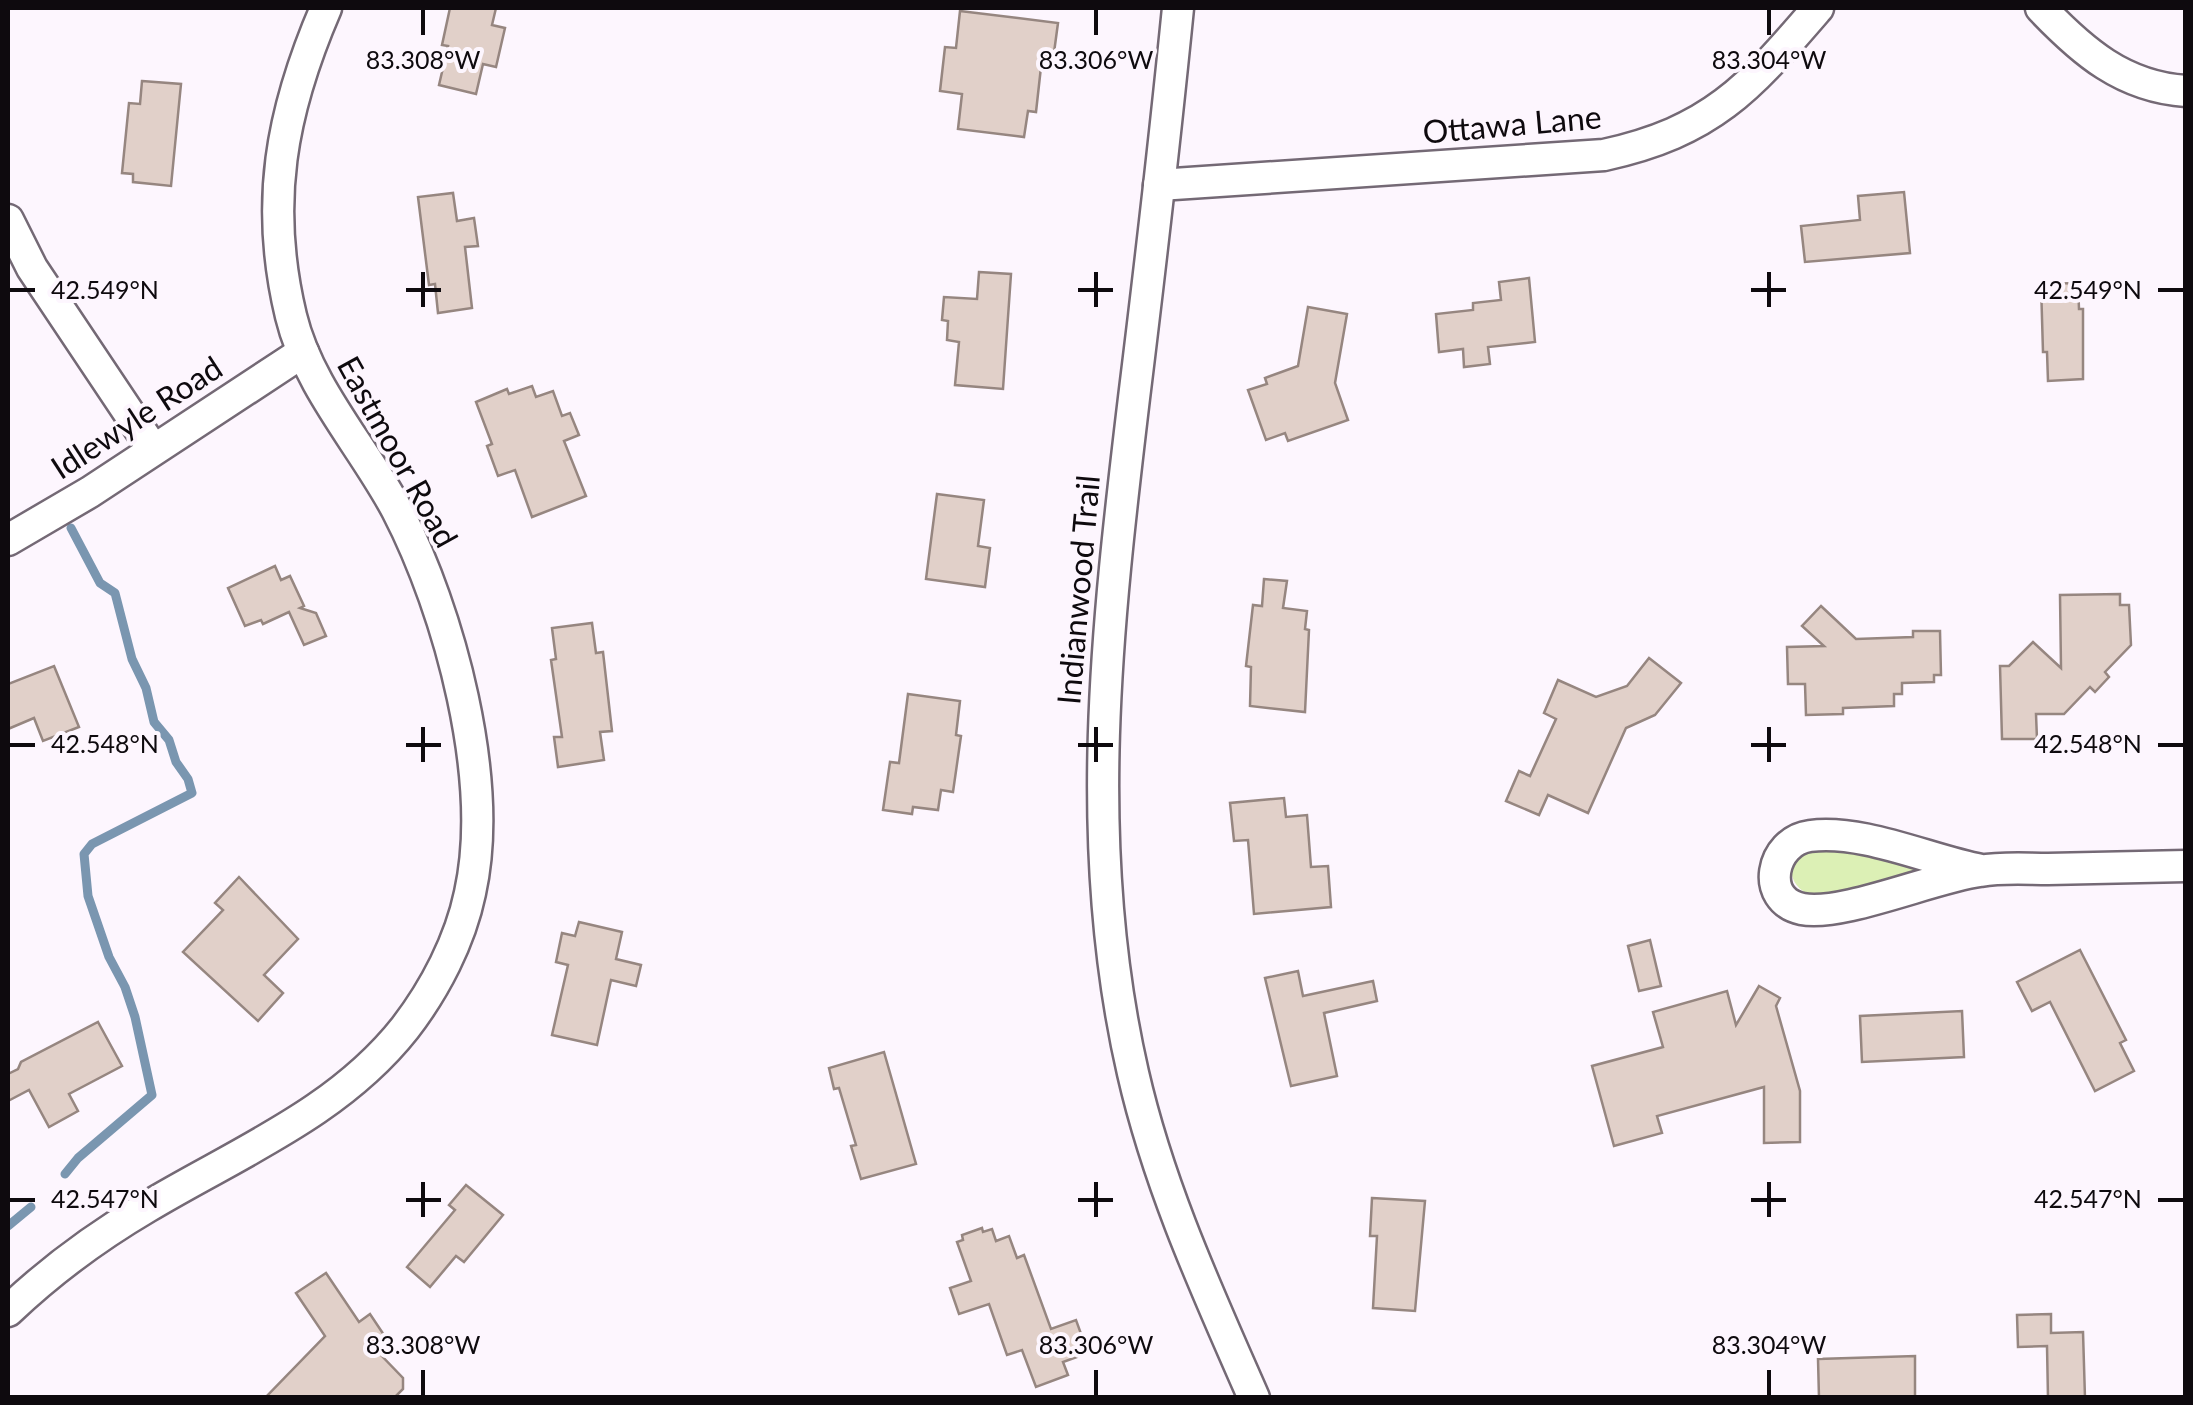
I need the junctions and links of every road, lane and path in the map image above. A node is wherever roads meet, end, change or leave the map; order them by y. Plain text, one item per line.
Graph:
1 (326, 8) edge
2 (1178, 8) edge
3 (1818, 8) edge
4 (2041, 8) edge
5 (2186, 91) edge
6 (1159, 185) junction
7 (8, 220) edge
8 (302, 352) junction
9 (153, 450) junction
10 (8, 540) edge
11 (2186, 866) edge
12 (1981, 870) junction
13 (8, 1312) edge
14 (1254, 1398) edge

1 - 8 street, Eastmoor Road
2 - 6 street, Indianwood Trail
3 - 6 street, Ottawa Lane
4 - 5 street
6 - 14 street, Indianwood Trail
7 - 9 street
8 - 9 street, Idlewyle Road
8 - 13 street, Eastmoor Road
9 - 10 street, Idlewyle Road
11 - 12 street
12 - 12 street

